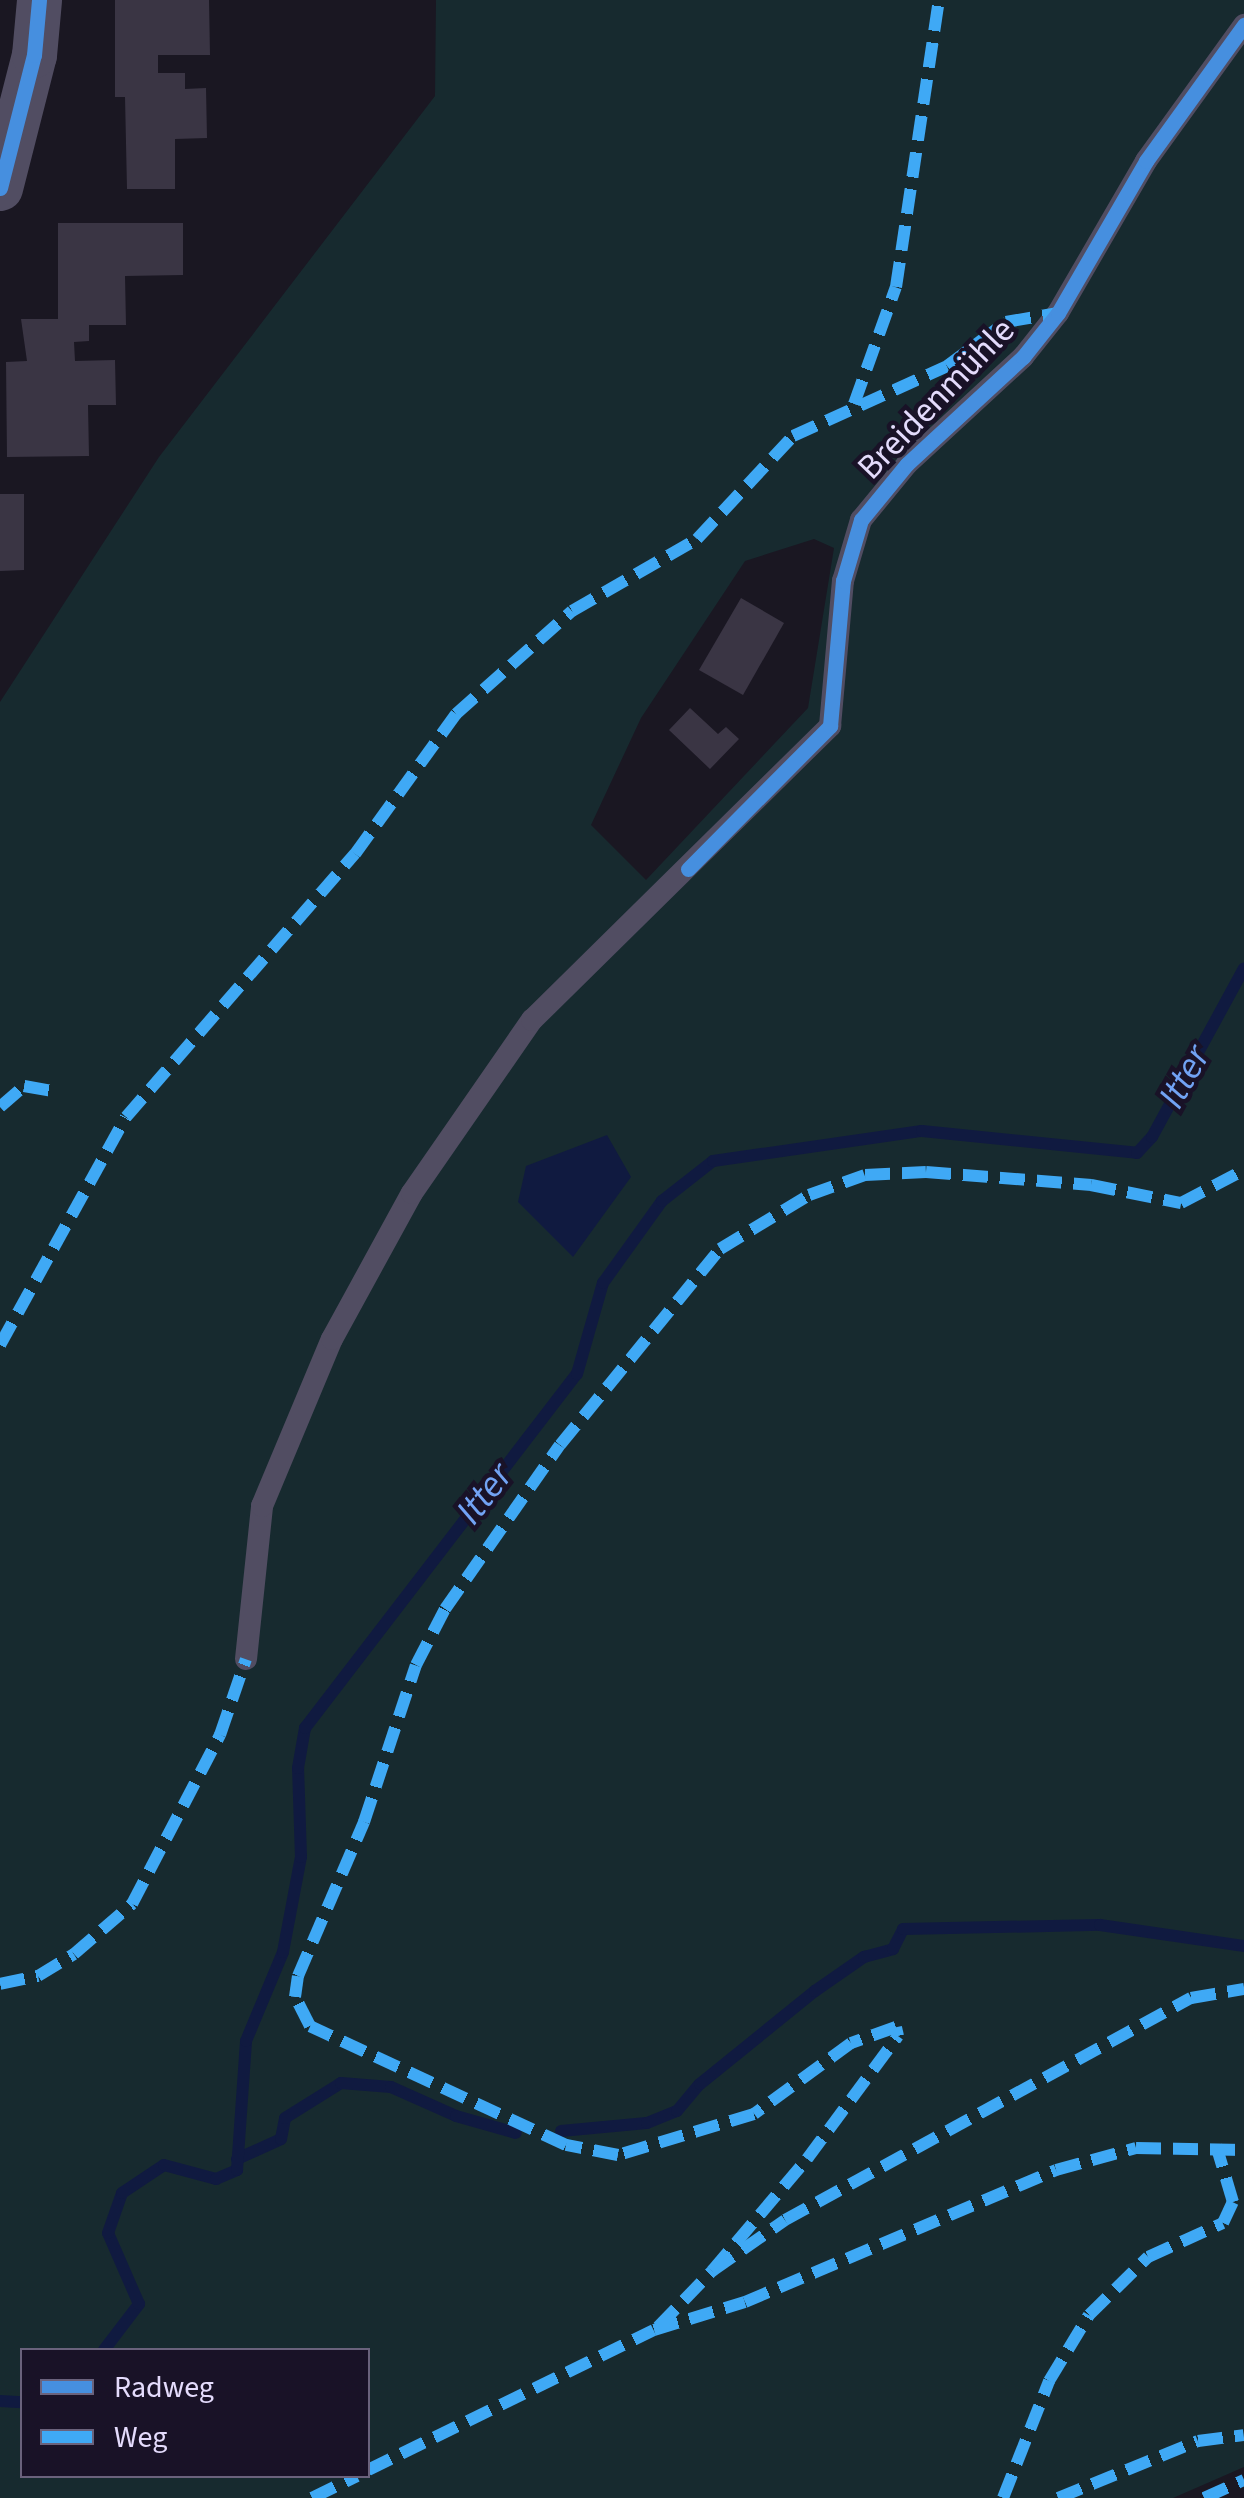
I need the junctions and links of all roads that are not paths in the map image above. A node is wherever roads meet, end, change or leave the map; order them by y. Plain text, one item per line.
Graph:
1 (39, 0) edge
2 (1244, 26) edge
3 (0, 188) edge
4 (246, 1659) dead end

1 - 3 street
2 - 4 lane, Breidenmühle

